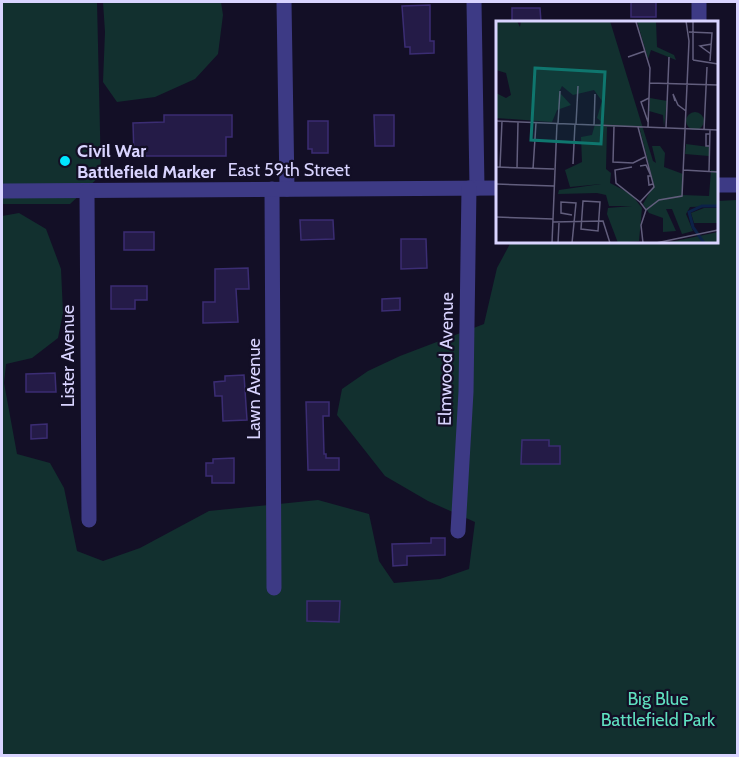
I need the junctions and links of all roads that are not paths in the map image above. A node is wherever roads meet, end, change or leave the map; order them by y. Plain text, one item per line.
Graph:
1 (284, 2) edge
2 (474, 2) edge
3 (699, 2) edge
4 (699, 21) edge
5 (718, 185) edge
6 (738, 185) edge
7 (473, 188) junction
8 (496, 188) edge
9 (280, 189) junction
10 (2, 191) edge
11 (87, 191) junction
12 (89, 520) dead end
13 (458, 531) dead end
14 (274, 588) dead end

1 - 9 street, Lawn Avenue
2 - 7 street, Elmwood Avenue
3 - 4 street
5 - 6 street
7 - 8 street, East 59th Street
7 - 9 street, East 59th Street
7 - 13 street, Elmwood Avenue
9 - 11 street, East 59th Street
9 - 14 street, Lawn Avenue
10 - 11 street, East 59th Street
11 - 12 street, Lister Avenue

